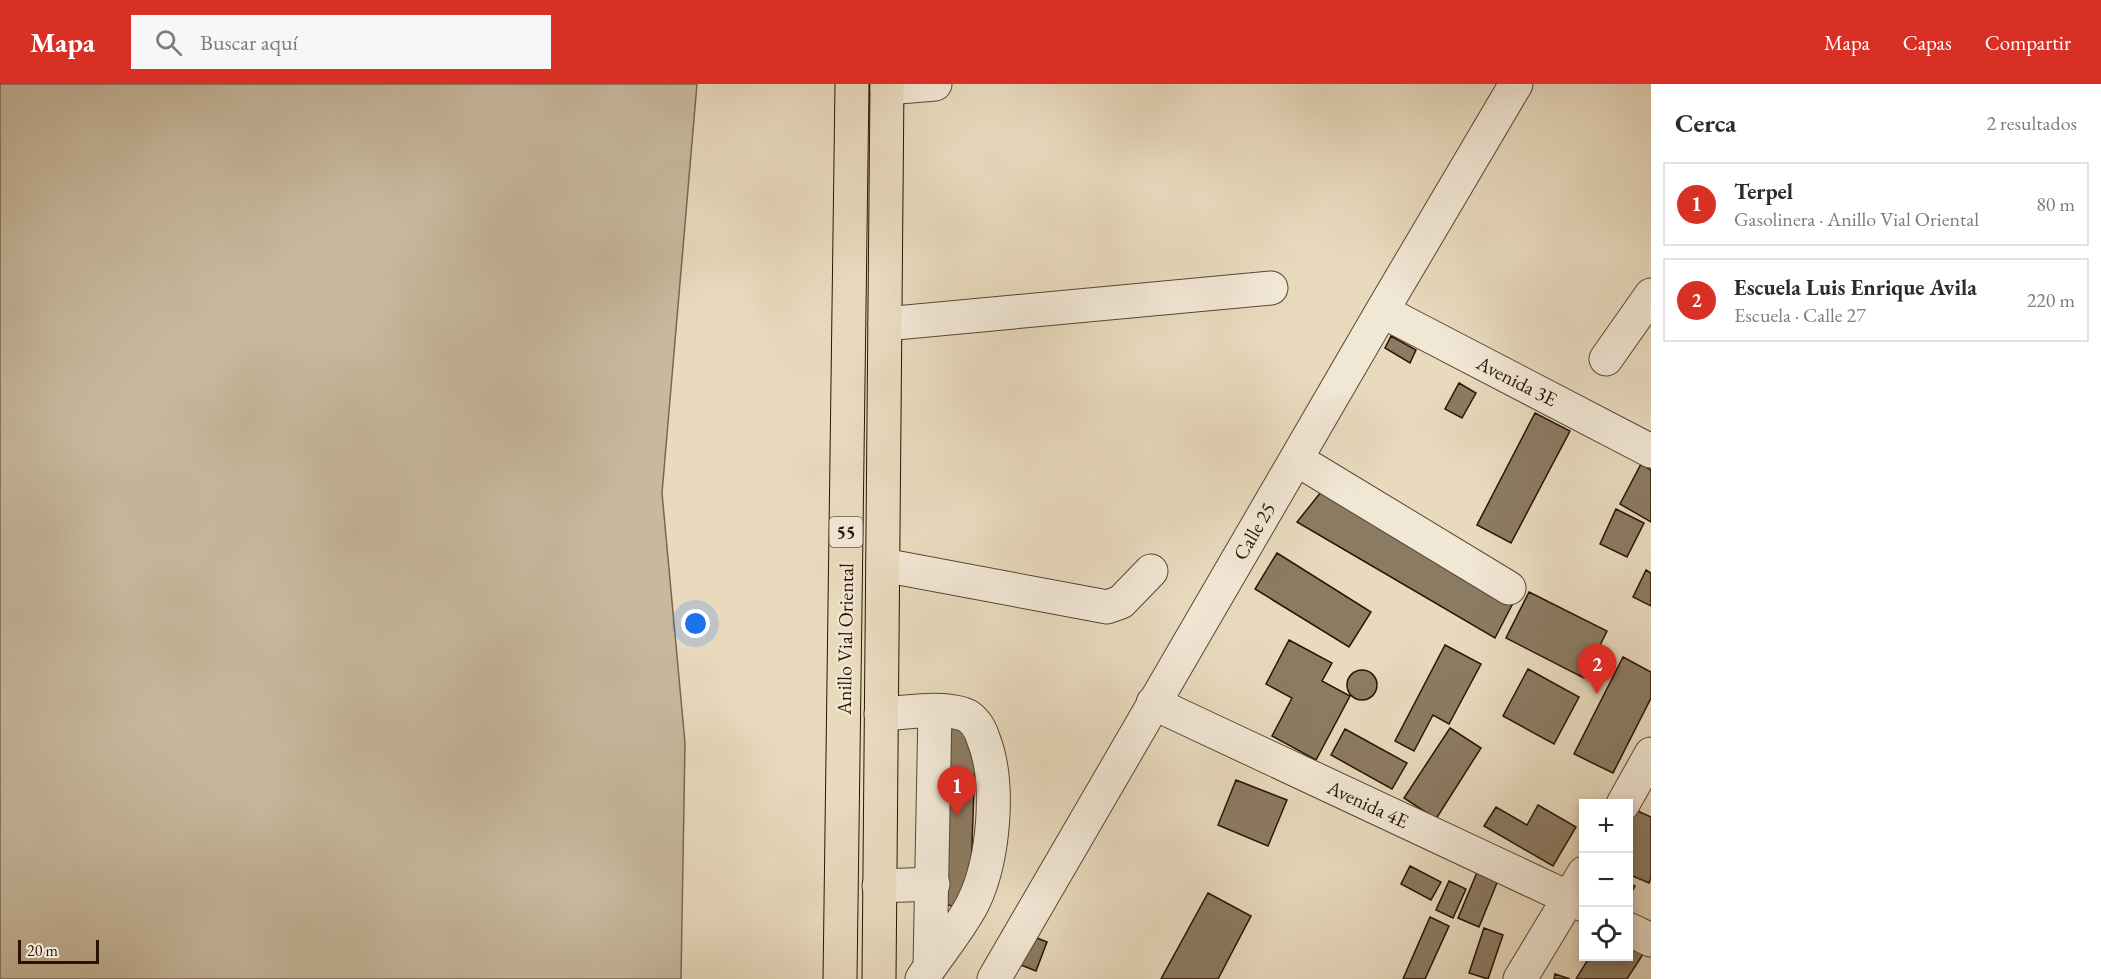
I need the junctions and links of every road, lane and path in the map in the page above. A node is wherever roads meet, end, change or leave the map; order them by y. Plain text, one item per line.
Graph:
1 (852, 84) edge
2 (935, 84) edge
3 (1516, 84) edge
4 (887, 86) edge
5 (1271, 288) dead end
6 (1651, 295) edge
7 (1382, 311) junction
8 (885, 324) junction
9 (1606, 359) dead end
10 (1651, 452) edge
11 (1296, 459) junction
12 (883, 565) junction
13 (1151, 571) dead end
14 (1509, 588) dead end
15 (1153, 703) junction
16 (935, 711) junction
17 (881, 714) junction
18 (1651, 754) edge
19 (1626, 799) edge
20 (933, 884) junction
21 (879, 886) junction
22 (1579, 892) edge
23 (1633, 931) edge
24 (1651, 940) edge
25 (926, 973) edge
26 (840, 979) edge
27 (879, 979) edge
28 (993, 979) edge
29 (1520, 979) edge

1 - 26 highway, Anillo Vial Oriental / 55
2 - 4 street
3 - 7 street, Calle 25
4 - 8 highway, Anillo Vial Oriental / 55
5 - 8 street
6 - 9 street
7 - 10 street, Avenida 3E
7 - 11 street, Calle 25
8 - 12 highway, Anillo Vial Oriental / 55
11 - 14 street
11 - 15 street, Calle 25
12 - 13 street
12 - 17 highway, Anillo Vial Oriental / 55
15 - 22 street, Avenida 4E
15 - 28 street, Calle 25
16 - 17 street
16 - 20 street
16 - 25 street
17 - 21 highway, Anillo Vial Oriental / 55
18 - 19 street
20 - 21 street
20 - 25 street
21 - 27 highway, Anillo Vial Oriental / 55
22 - 29 street
23 - 24 street

